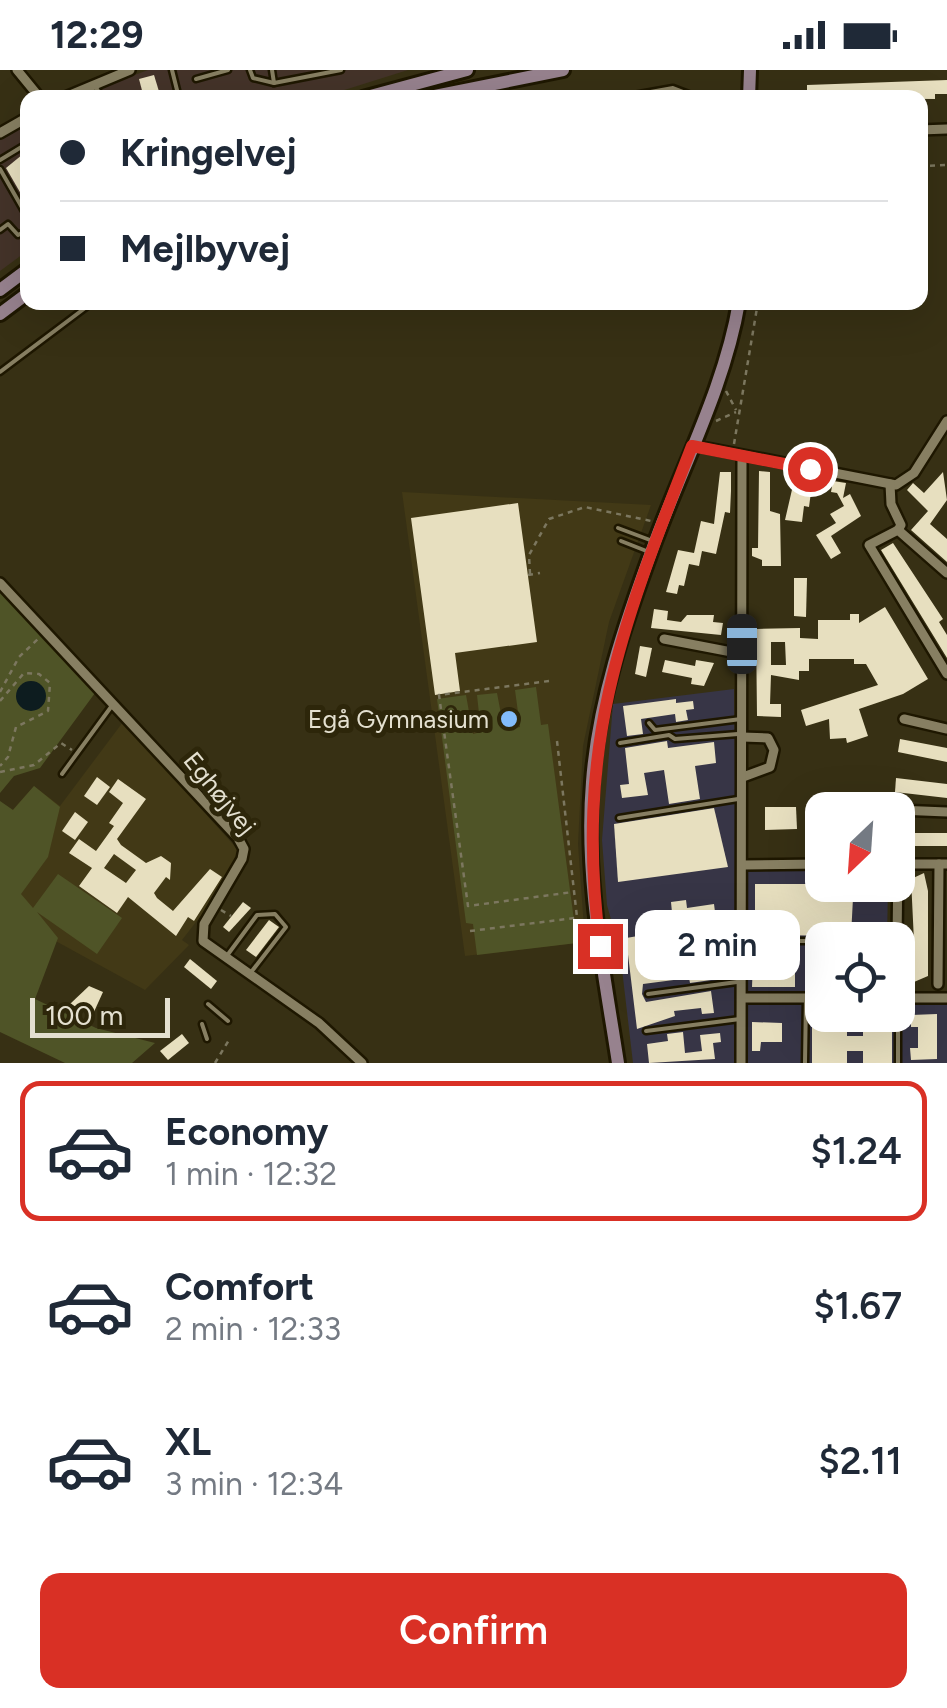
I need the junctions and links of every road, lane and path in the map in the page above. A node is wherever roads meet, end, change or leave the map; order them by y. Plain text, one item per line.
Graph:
1 (17, 70) edge
2 (83, 70) edge
3 (130, 70) edge
4 (228, 70) edge
5 (250, 70) edge
6 (272, 70) edge
7 (342, 70) edge
8 (467, 70) edge
9 (564, 70) edge
10 (196, 80) dead end
11 (92, 83) junction
12 (274, 84) junction
13 (33, 90) edge
14 (80, 90) edge
15 (97, 90) edge
16 (392, 90) edge
17 (465, 90) edge
18 (0, 169) edge
19 (20, 204) edge
20 (0, 230) edge
21 (20, 233) edge
22 (81, 310) edge
23 (737, 310) edge
24 (756, 310) edge
25 (0, 372) edge
26 (718, 376) junction
27 (737, 412) junction
28 (947, 421) edge
29 (698, 430) junction
30 (692, 446) junction
31 (738, 455) junction
32 (890, 484) junction
33 (662, 522) junction
34 (618, 528) dead end
35 (898, 530) junction
36 (622, 540) dead end
37 (652, 547) junction
38 (540, 573) dead end
39 (947, 573) edge
40 (0, 583) edge
41 (46, 632) junction
42 (664, 639) dead end
43 (742, 654) junction
44 (947, 674) edge
45 (549, 681) dead end
46 (0, 692) edge
47 (0, 702) edge
48 (114, 704) junction
49 (742, 719) junction
50 (904, 719) dead end
51 (649, 723) dead end
52 (947, 728) edge
53 (742, 735) junction
54 (557, 741) dead end
55 (620, 742) dead end
56 (77, 754) junction
57 (0, 769) edge
58 (62, 774) dead end
59 (743, 776) junction
60 (743, 798) junction
61 (915, 811) edge
62 (947, 812) edge
63 (619, 818) dead end
64 (742, 864) junction
65 (805, 864) edge
66 (915, 864) edge
67 (943, 864) edge
68 (573, 892) junction
69 (216, 906) junction
70 (231, 916) dead end
71 (577, 918) junction
72 (742, 922) junction
73 (470, 931) dead end
74 (648, 935) dead end
75 (742, 941) junction
76 (805, 942) edge
77 (600, 946) junction
78 (225, 958) junction
79 (250, 975) junction
80 (742, 981) junction
81 (938, 984) dead end
82 (648, 994) dead end
83 (742, 998) junction
84 (805, 998) edge
85 (915, 998) edge
86 (947, 998) edge
87 (208, 1004) dead end
88 (742, 1019) junction
89 (228, 1021) dead end
90 (202, 1024) dead end
91 (646, 1031) dead end
92 (806, 1032) edge
93 (898, 1032) edge
94 (208, 1039) dead end
95 (230, 1040) dead end
96 (215, 1063) edge
97 (362, 1063) edge
98 (618, 1063) edge
99 (741, 1063) edge
100 (806, 1063) edge
101 (898, 1063) edge

1 - 13 street
2 - 11 street
3 - 11 street
4 - 10 lane
5 - 12 lane
6 - 12 lane
7 - 12 lane
8 - 16 street
9 - 17 street
11 - 14 street
11 - 15 lane
18 - 19 lane
20 - 21 lane
22 - 25 lane
23 - 26 street
24 - 27 path
26 - 27 path
26 - 29 street
27 - 29 path
27 - 31 path
28 - 32 street
29 - 30 street
30 - 31 street
30 - 33 street
31 - 32 street
31 - 43 street
32 - 35 street
33 - 37 street
33 - 38 path
34 - 37 lane
35 - 39 street
35 - 44 street
36 - 37 lane
37 - 77 street
40 - 41 street, Eghøjvej
41 - 46 path
41 - 48 street, Eghøjvej
42 - 43 street
43 - 49 street
45 - 68 path
47 - 57 path
48 - 56 lane
48 - 69 street, Eghøjvej
49 - 51 lane
49 - 53 street
50 - 52 street
53 - 55 lane
53 - 59 street
53 - 59 street
54 - 68 path
56 - 57 path
56 - 58 lane
59 - 60 street
60 - 63 lane
60 - 64 street
61 - 62 street
64 - 65 street
64 - 72 street
66 - 67 street
67 - 81 street
68 - 71 path
69 - 70 path
69 - 78 street, Eghøjvej
71 - 73 path
71 - 77 path
72 - 74 lane
72 - 75 street
75 - 76 lane
75 - 80 street
77 - 98 street
78 - 79 street
78 - 79 lane
79 - 97 street
80 - 82 lane
80 - 83 street
83 - 84 street
83 - 88 street
85 - 86 street
87 - 89 lane
88 - 91 lane
88 - 99 street
90 - 94 lane
92 - 100 lane
93 - 101 lane
95 - 96 path

